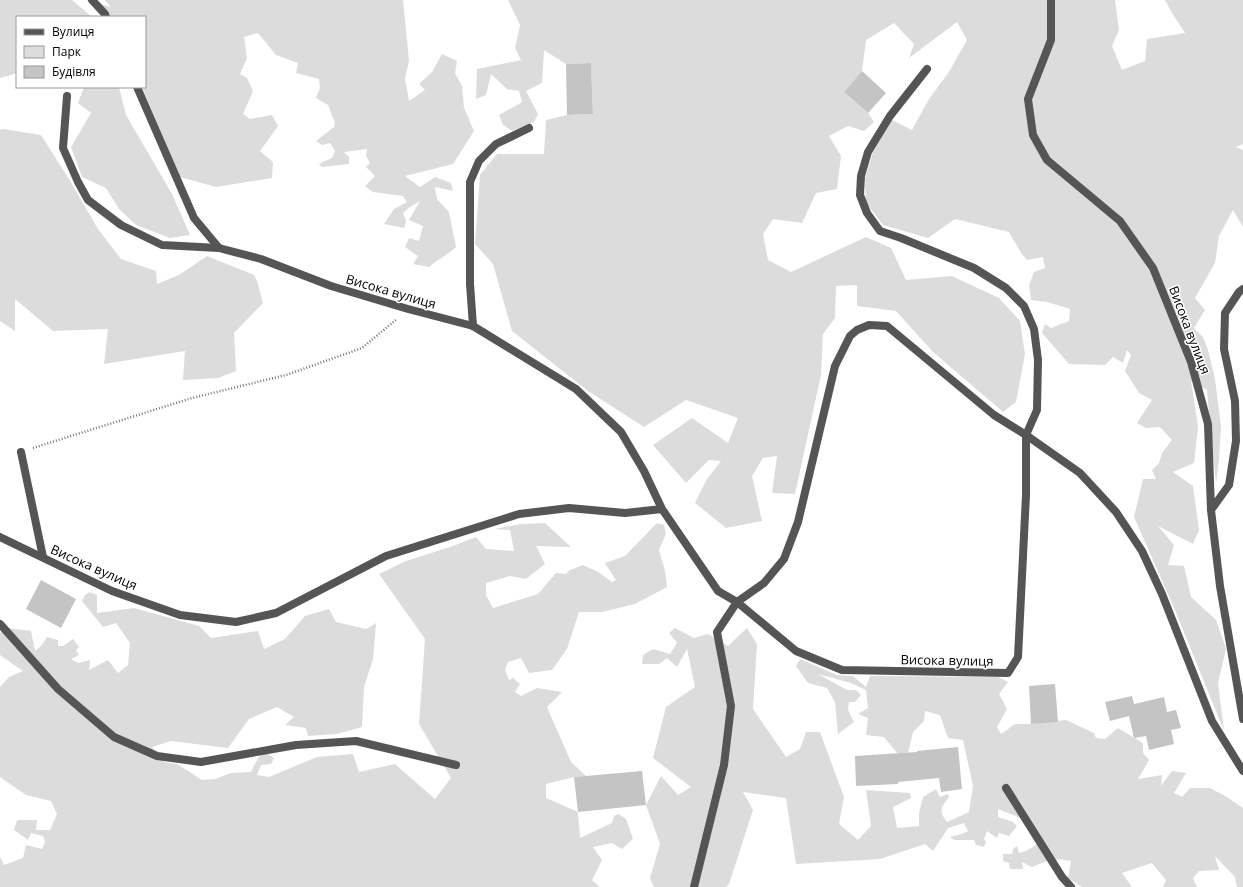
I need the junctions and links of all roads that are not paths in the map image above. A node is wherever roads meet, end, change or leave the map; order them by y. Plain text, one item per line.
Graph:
1 (92, 0) edge
2 (1051, 0) edge
3 (106, 16) edge
4 (927, 69) dead end
5 (137, 88) edge
6 (67, 96) dead end
7 (529, 128) dead end
8 (219, 248) junction
9 (1243, 290) edge
10 (474, 326) junction
11 (1026, 435) junction
12 (21, 452) road end
13 (662, 510) junction
14 (1211, 510) junction
15 (0, 537) edge
16 (43, 557) junction
17 (737, 602) junction
18 (0, 624) edge
19 (1243, 719) edge
20 (1243, 757) edge
21 (456, 765) dead end
22 (1241, 768) edge
23 (1006, 788) dead end
24 (694, 887) edge
25 (1071, 887) edge

1 - 3 street
2 - 14 street, Висока вулиця
4 - 11 street
5 - 8 street
6 - 8 street, Висока вулиця
7 - 10 street
8 - 10 street, Висока вулиця
9 - 14 street
10 - 13 street, Висока вулиця
11 - 17 street
11 - 17 street, Висока вулиця
11 - 22 street
12 - 16 street
13 - 16 street, Висока вулиця
13 - 17 street, Висока вулиця
14 - 19 street, Висока вулиця
15 - 16 street, Висока вулиця
17 - 24 street
18 - 21 street
20 - 22 street
23 - 25 street

